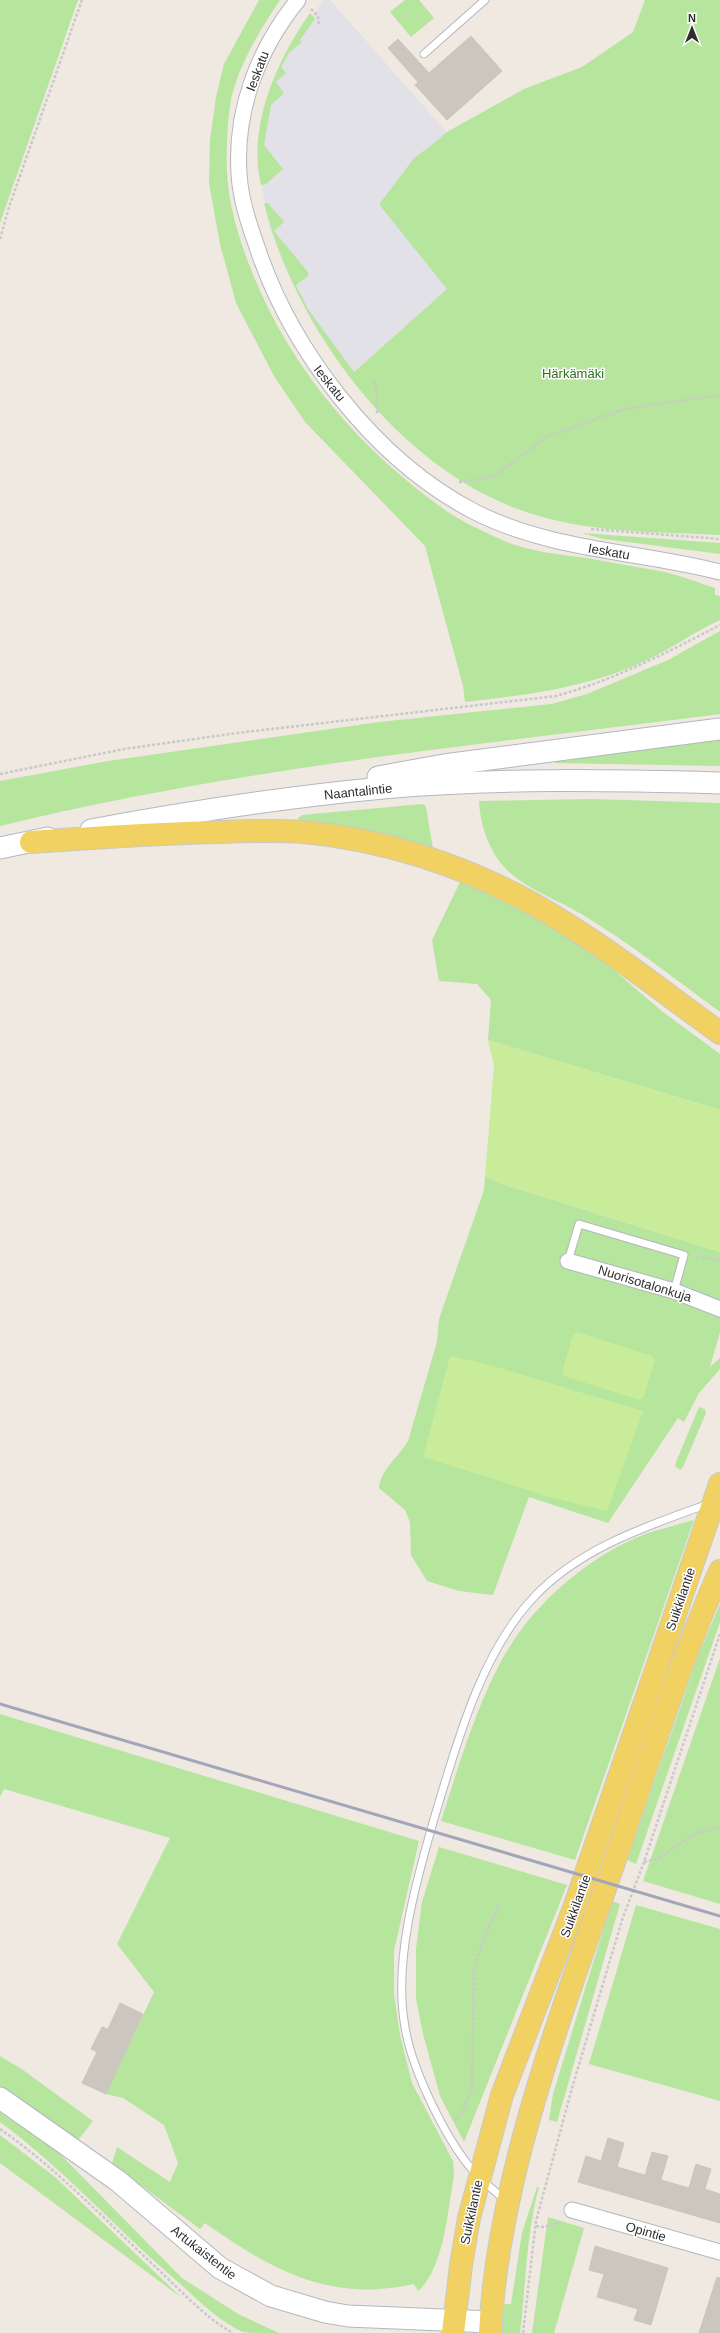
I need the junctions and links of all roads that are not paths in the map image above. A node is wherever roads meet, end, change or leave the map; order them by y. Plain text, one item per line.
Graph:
1 (298, 0) edge
2 (485, 0) edge
3 (424, 54) dead end
4 (691, 564) junction
5 (720, 565) edge
6 (720, 572) edge
7 (720, 729) edge
8 (720, 783) edge
9 (256, 802) junction
10 (31, 842) junction
11 (0, 848) edge
12 (720, 1033) edge
13 (568, 1261) joint
14 (674, 1291) junction
15 (720, 1309) edge
16 (718, 1496) edge
17 (720, 1571) edge
18 (0, 2098) edge
19 (479, 2177) junction
20 (509, 2203) junction
21 (572, 2210) dead end
22 (720, 2252) edge
23 (453, 2327) edge
24 (491, 2327) edge

1 - 4 street, Ieskatu
2 - 3 lane
4 - 5 street, Ieskatu
4 - 6 street, Ieskatu
7 - 9 main road
8 - 9 main road, Naantalintie
9 - 10 main road, Naantalintie
10 - 11 main road, Naantalintie
10 - 12 main road
13 - 14 street, Nuorisotalonkuja
13 - 14 lane
14 - 15 street, Nuorisotalonkuja
16 - 19 main road, Suikkilantie
16 - 19 lane
17 - 20 main road, Suikkilantie
18 - 23 main road, Artukaistentie
19 - 20 lane
19 - 23 main road, Suikkilantie
20 - 24 main road, Suikkilantie
21 - 22 street, Opintie
23 - 24 main road, Artukaistentie

